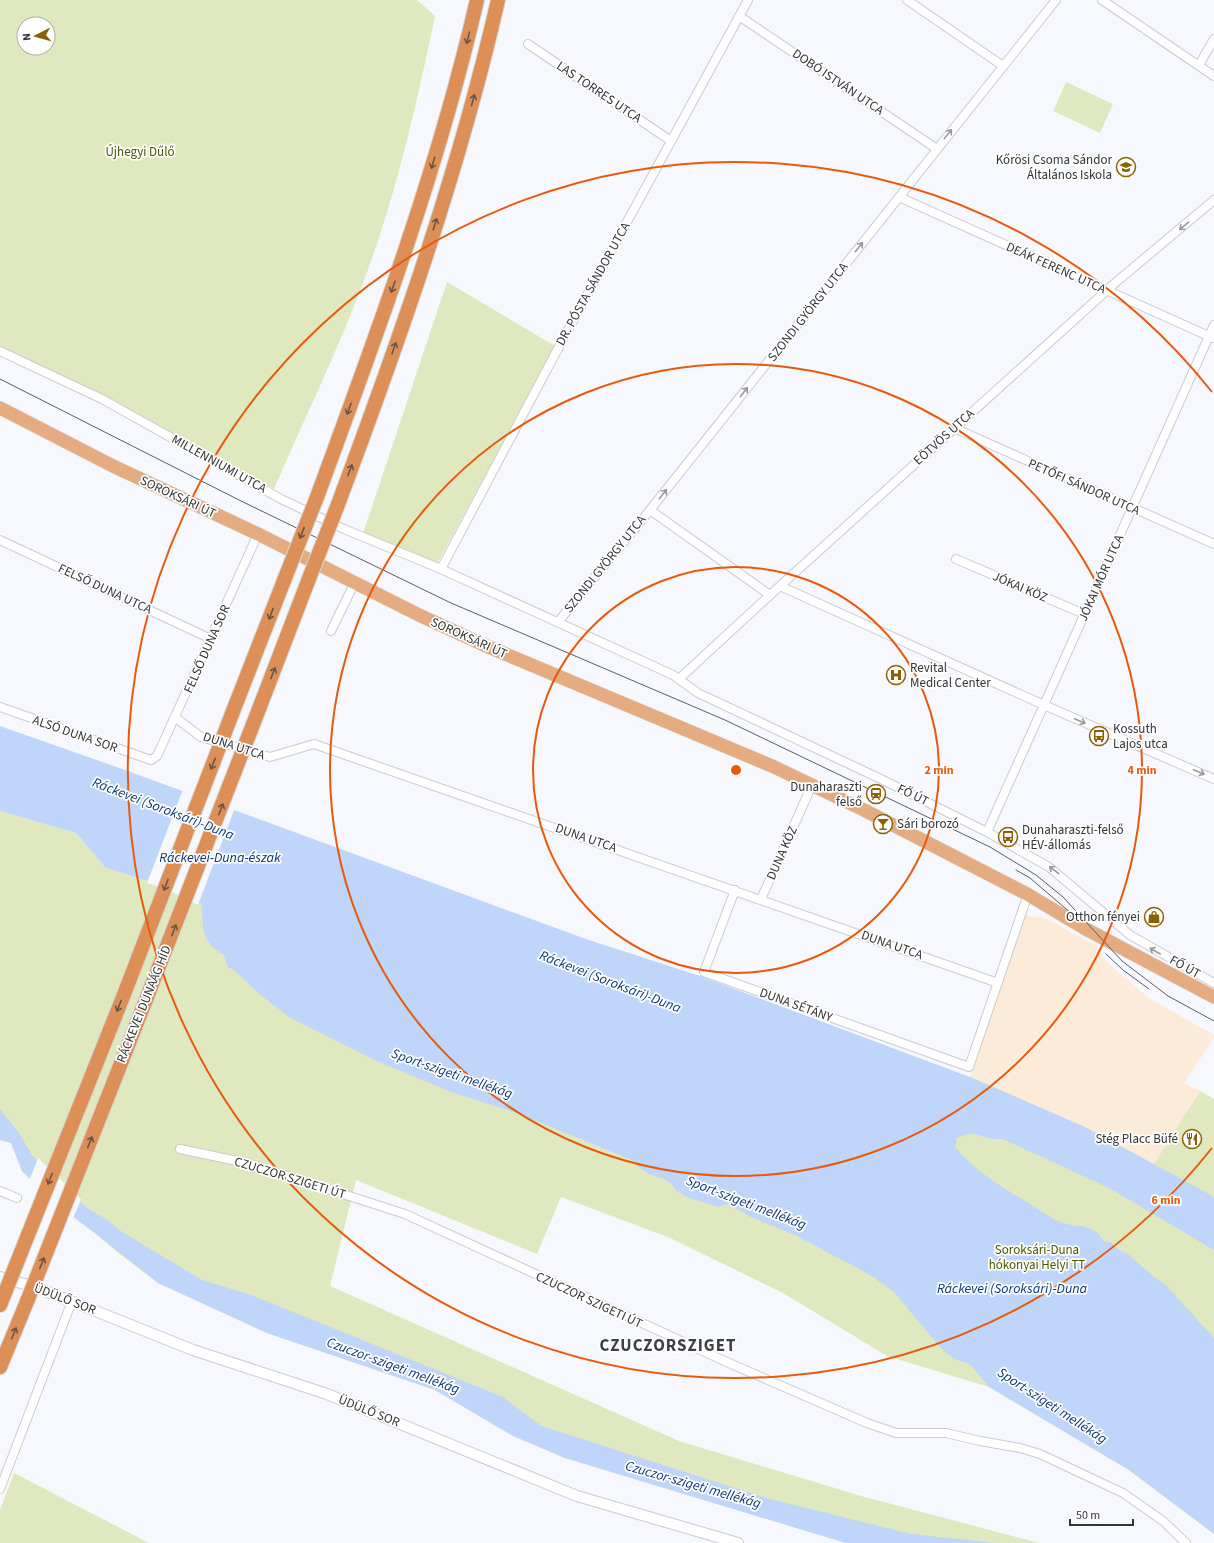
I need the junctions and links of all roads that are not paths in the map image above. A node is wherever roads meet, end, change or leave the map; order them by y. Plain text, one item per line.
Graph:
1 (477, 0) edge
2 (498, 0) edge
3 (748, 0) edge
4 (907, 0) edge
5 (1056, 0) edge
6 (1102, 0) edge
7 (739, 16) junction
8 (1214, 39) edge
9 (528, 44) dead end
10 (1199, 65) junction
11 (1003, 66) junction
12 (1214, 76) edge
13 (671, 141) junction
14 (936, 149) junction
15 (899, 197) junction
16 (1214, 200) edge
17 (1107, 291) junction
18 (1214, 324) edge
19 (1211, 337) edge
20 (0, 351) edge
21 (0, 408) edge
22 (954, 428) junction
23 (1132, 508) junction
24 (650, 510) junction
25 (258, 534) junction
26 (0, 540) edge
27 (1214, 544) edge
28 (956, 559) dead end
29 (441, 569) junction
30 (355, 582) junction
31 (780, 586) junction
32 (770, 595) junction
33 (1084, 614) junction
34 (558, 622) junction
35 (331, 630) dead end
36 (211, 639) junction
37 (679, 679) junction
38 (1044, 705) junction
39 (0, 708) edge
40 (176, 718) junction
41 (151, 760) joint
42 (1214, 779) edge
43 (812, 785) junction
44 (987, 832) junction
45 (946, 852) junction
46 (735, 890) junction
47 (761, 899) junction
48 (1026, 900) junction
49 (998, 983) junction
50 (1214, 983) edge
51 (1214, 997) edge
52 (1214, 1002) edge
53 (180, 1149) dead end
54 (0, 1191) edge
55 (16, 1198) dead end
56 (0, 1277) edge
57 (72, 1301) junction
58 (0, 1305) edge
59 (0, 1367) edge
60 (0, 1489) edge
61 (738, 1543) edge
62 (1186, 1543) edge

1 -> 58 highway, RÁCKEVEI DUNAÁG HÍD, bridge
59 -> 2 highway, RÁCKEVEI DUNAÁG HÍD, bridge
3 - 7 street, DR. PÓSTA SÁNDOR UTCA
4 - 11 street
5 - 11 street, SZONDI GYÖRGY UTCA
6 - 10 street
7 - 13 street, DR. PÓSTA SÁNDOR UTCA
7 - 14 street, DOBÓ ISTVÁN UTCA
8 - 10 street
9 - 13 street, LAS TORRES UTCA
10 - 12 street
14 -> 11 street, SZONDI GYÖRGY UTCA
13 - 29 street, DR. PÓSTA SÁNDOR UTCA
14 - 15 street, SZONDI GYÖRGY UTCA
15 - 17 street, DEÁK FERENC UTCA
24 -> 15 street, SZONDI GYÖRGY UTCA
16 -> 17 street, EÖTVÖS UTCA
17 - 19 street, DEÁK FERENC UTCA
17 - 22 street, EÖTVÖS UTCA
18 - 19 street, JÓKAI MÓR UTCA
19 - 23 street, JÓKAI MÓR UTCA
20 - 29 street, MILLENNIUMI UTCA
21 - 25 main road, SOROKSÁRI ÚT
22 - 23 street, PETŐFI SÁNDOR UTCA
22 - 31 street, EÖTVÖS UTCA
23 - 27 street, PETŐFI SÁNDOR UTCA
23 - 33 street, JÓKAI MÓR UTCA
24 - 32 street
24 - 34 street, SZONDI GYÖRGY UTCA
25 - 30 main road, SOROKSÁRI ÚT
25 - 36 street, FELSŐ DUNA SOR
26 - 36 street, FELSŐ DUNA UTCA
28 - 33 street, JÓKAI KÖZ
29 - 34 street, MILLENNIUMI UTCA
30 - 35 street
30 - 43 main road, SOROKSÁRI ÚT
31 - 32 street, EÖTVÖS UTCA
31 - 38 street
32 - 37 street, EÖTVÖS UTCA
33 - 38 street, JÓKAI MÓR UTCA
34 - 37 street, FŐ ÚT
36 - 40 street, FELSŐ DUNA SOR
37 - 44 street, FŐ ÚT
38 -> 42 street
38 - 44 street, JÓKAI MÓR UTCA
39 - 41 street, ALSÓ DUNA SOR
40 - 41 street, FELSŐ DUNA SOR
40 - 46 street, DUNA UTCA
43 - 45 main road, SOROKSÁRI ÚT
43 - 47 street, DUNA KÖZ
50 -> 44 street, FŐ ÚT
45 - 48 main road, FŐ ÚT
45 - 51 main road, FŐ ÚT
46 - 47 street, DUNA UTCA
46 - 49 street, DUNA SÉTÁNY
47 - 49 street, DUNA UTCA
48 - 49 street
48 - 52 main road, FŐ ÚT
53 - 62 street, CZUCZOR SZIGETI ÚT
54 - 55 street
56 - 57 street, ÜDÜLŐ SOR
57 - 60 street
57 - 61 street, ÜDÜLŐ SOR

